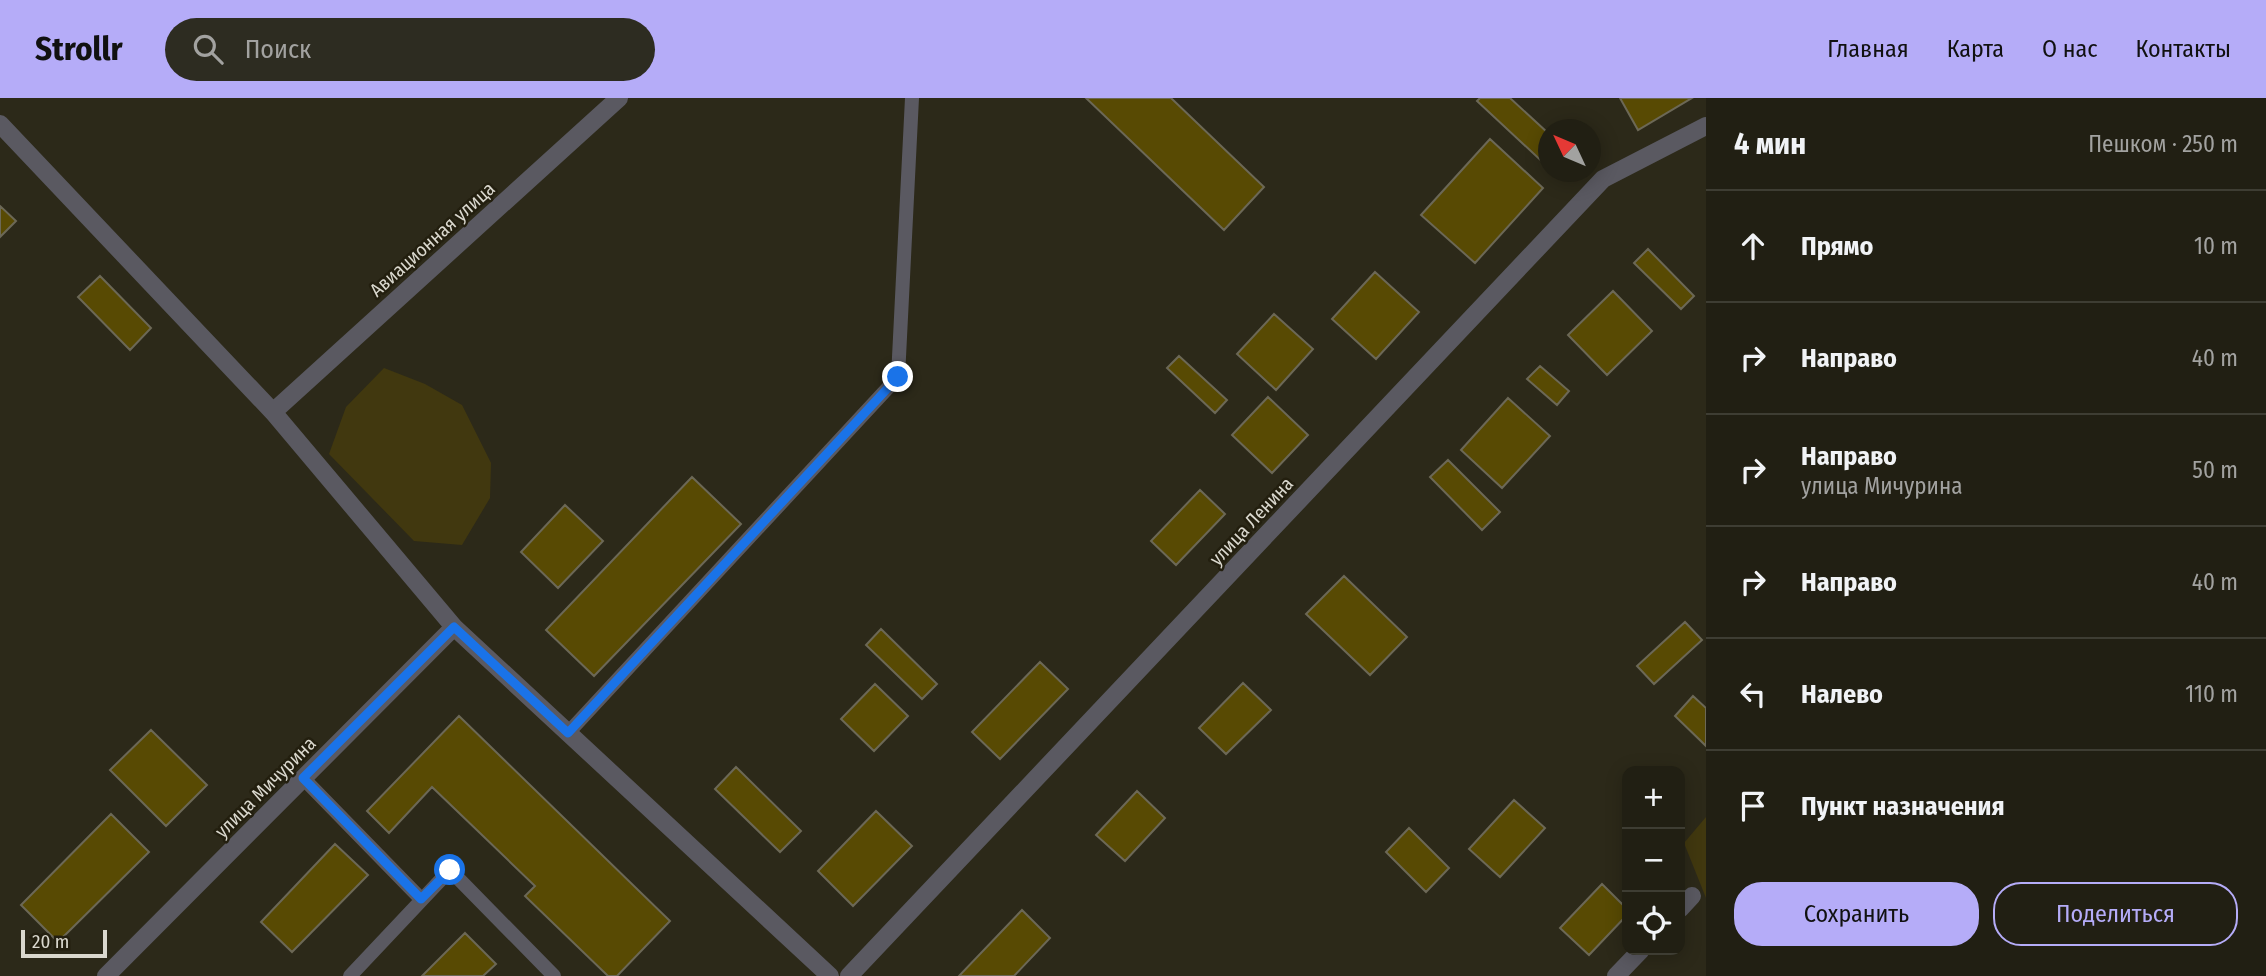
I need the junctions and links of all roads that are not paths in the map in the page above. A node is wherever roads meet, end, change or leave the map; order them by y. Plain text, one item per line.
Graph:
1 (619, 98) edge
2 (912, 98) edge
3 (0, 124) edge
4 (1706, 126) edge
5 (273, 412) junction
6 (454, 627) junction
7 (568, 733) junction
8 (303, 778) junction
9 (421, 899) junction
10 (1636, 955) edge
11 (855, 974) edge
12 (106, 976) edge
13 (350, 976) edge
14 (554, 976) edge
15 (830, 976) edge
16 (1616, 976) edge

1 - 5 street, Авиационная улица
2 - 7 lane
3 - 5 street
4 - 11 street, улица Ленина
5 - 6 street
6 - 7 street
6 - 8 street, улица Мичурина
7 - 15 street
8 - 9 lane
8 - 12 street, улица Мичурина
9 - 13 lane
9 - 14 lane
10 - 16 street

